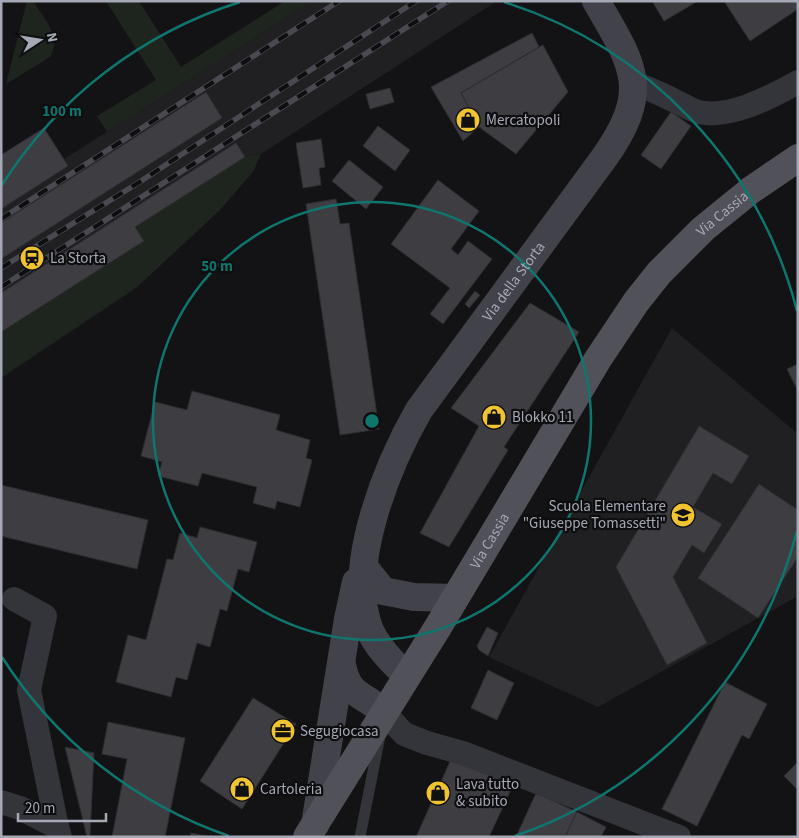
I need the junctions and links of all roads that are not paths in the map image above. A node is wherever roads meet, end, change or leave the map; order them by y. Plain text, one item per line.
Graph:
1 (596, 1) edge
2 (798, 82) edge
3 (634, 84) junction
4 (798, 158) edge
5 (364, 567) junction
6 (455, 598) junction
7 (14, 599) dead end
8 (342, 665) junction
9 (407, 675) junction
10 (384, 712) junction
11 (1, 802) edge
12 (311, 831) edge
13 (58, 832) edge
14 (360, 837) edge
15 (679, 837) edge

1 - 3 main road, Via della Storta
2 - 3 street
3 - 5 main road, Via della Storta
4 - 6 main road, Via Cassia
5 - 6 main road
5 - 8 main road, Via della Storta
5 - 9 main road, Via della Storta
6 - 9 main road, Via Cassia
7 - 13 street
8 - 10 main road, Via della Storta
8 - 12 main road, Via della Storta
9 - 10 main road, Via Cassia
10 - 12 main road, Via Cassia
10 - 14 lane
10 - 15 street
11 - 13 street

